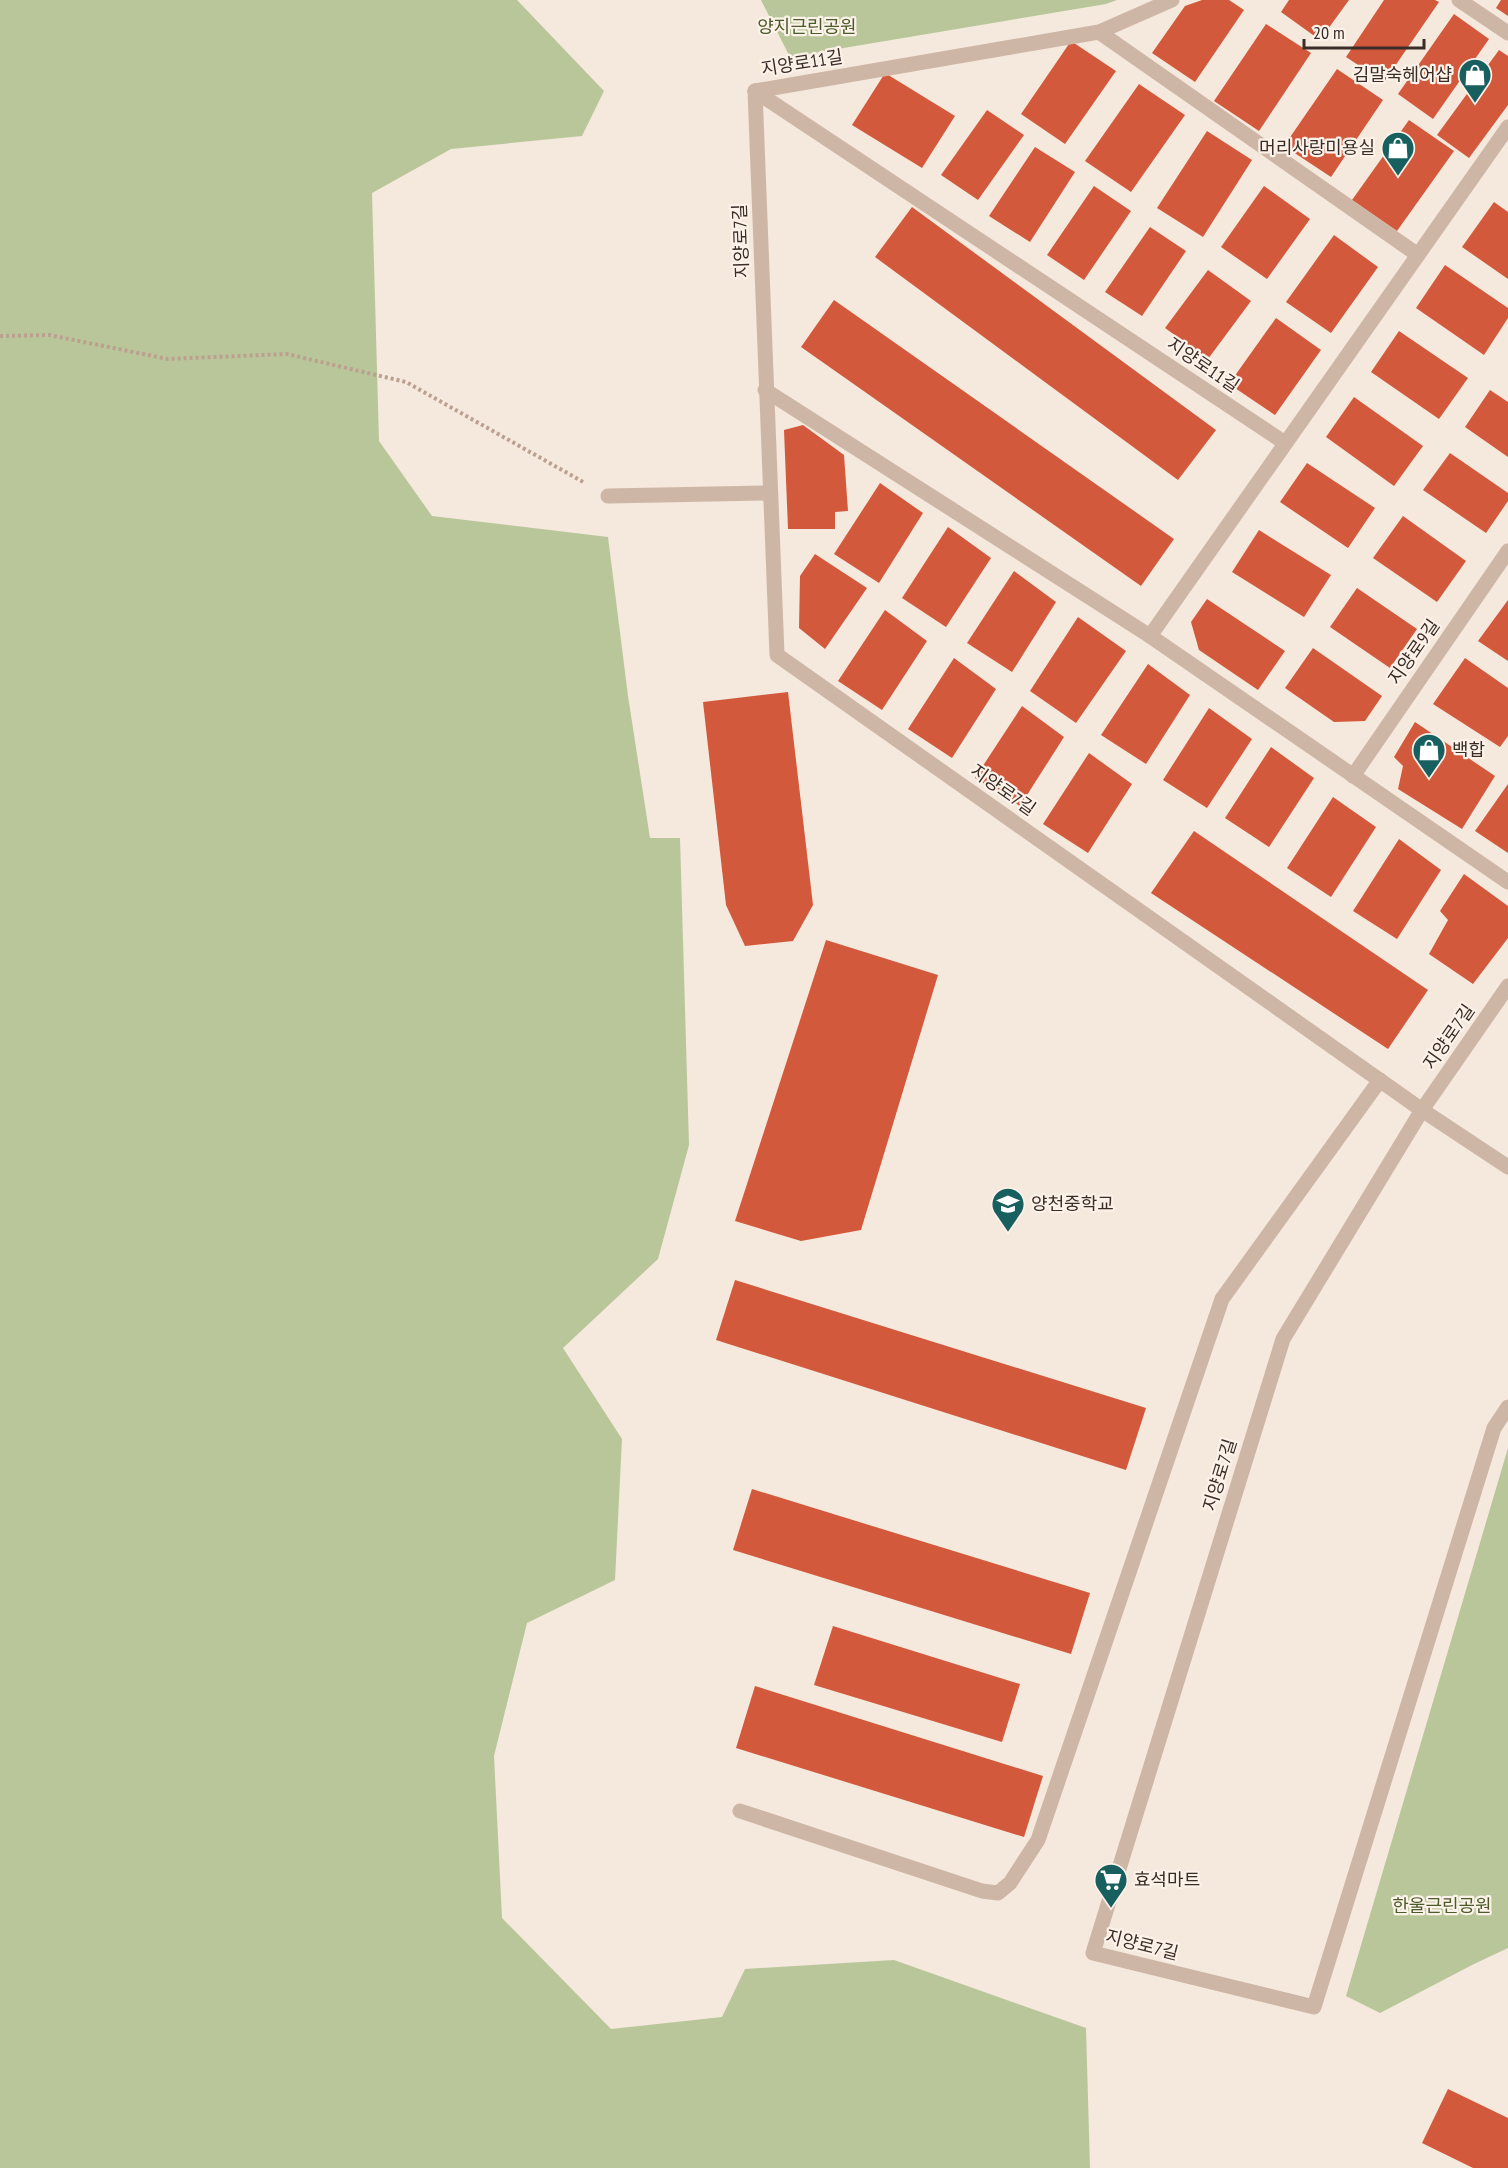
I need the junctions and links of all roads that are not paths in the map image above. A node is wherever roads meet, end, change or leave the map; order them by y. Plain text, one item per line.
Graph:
1 (1172, 0) edge
2 (1460, 0) edge
3 (1099, 32) junction
4 (1508, 33) edge
5 (755, 91) junction
6 (1508, 127) edge
7 (1418, 255) junction
8 (765, 390) junction
9 (1285, 443) junction
10 (770, 493) junction
11 (608, 496) road end
12 (1508, 552) edge
13 (1150, 636) junction
14 (1353, 776) junction
15 (1508, 882) edge
16 (1508, 986) edge
17 (1380, 1080) junction
18 (1422, 1110) junction
19 (1508, 1167) edge
20 (1508, 1407) edge
21 (740, 1811) dead end

1 - 3 street, 지양로11길
2 - 4 street
3 - 5 street, 지양로11길
3 - 7 street
5 - 8 street, 지양로7길
5 - 9 street, 지양로11길
6 - 7 street
7 - 9 street
8 - 10 street, 지양로7길
8 - 13 street
9 - 13 street
10 - 11 street
10 - 17 street, 지양로7길
12 - 14 street, 지양로9길
13 - 14 street
14 - 15 street
16 - 18 street, 지양로7길
17 - 18 street, 지양로7길
17 - 21 street
18 - 19 street, 지양로7길
18 - 20 street, 지양로7길

